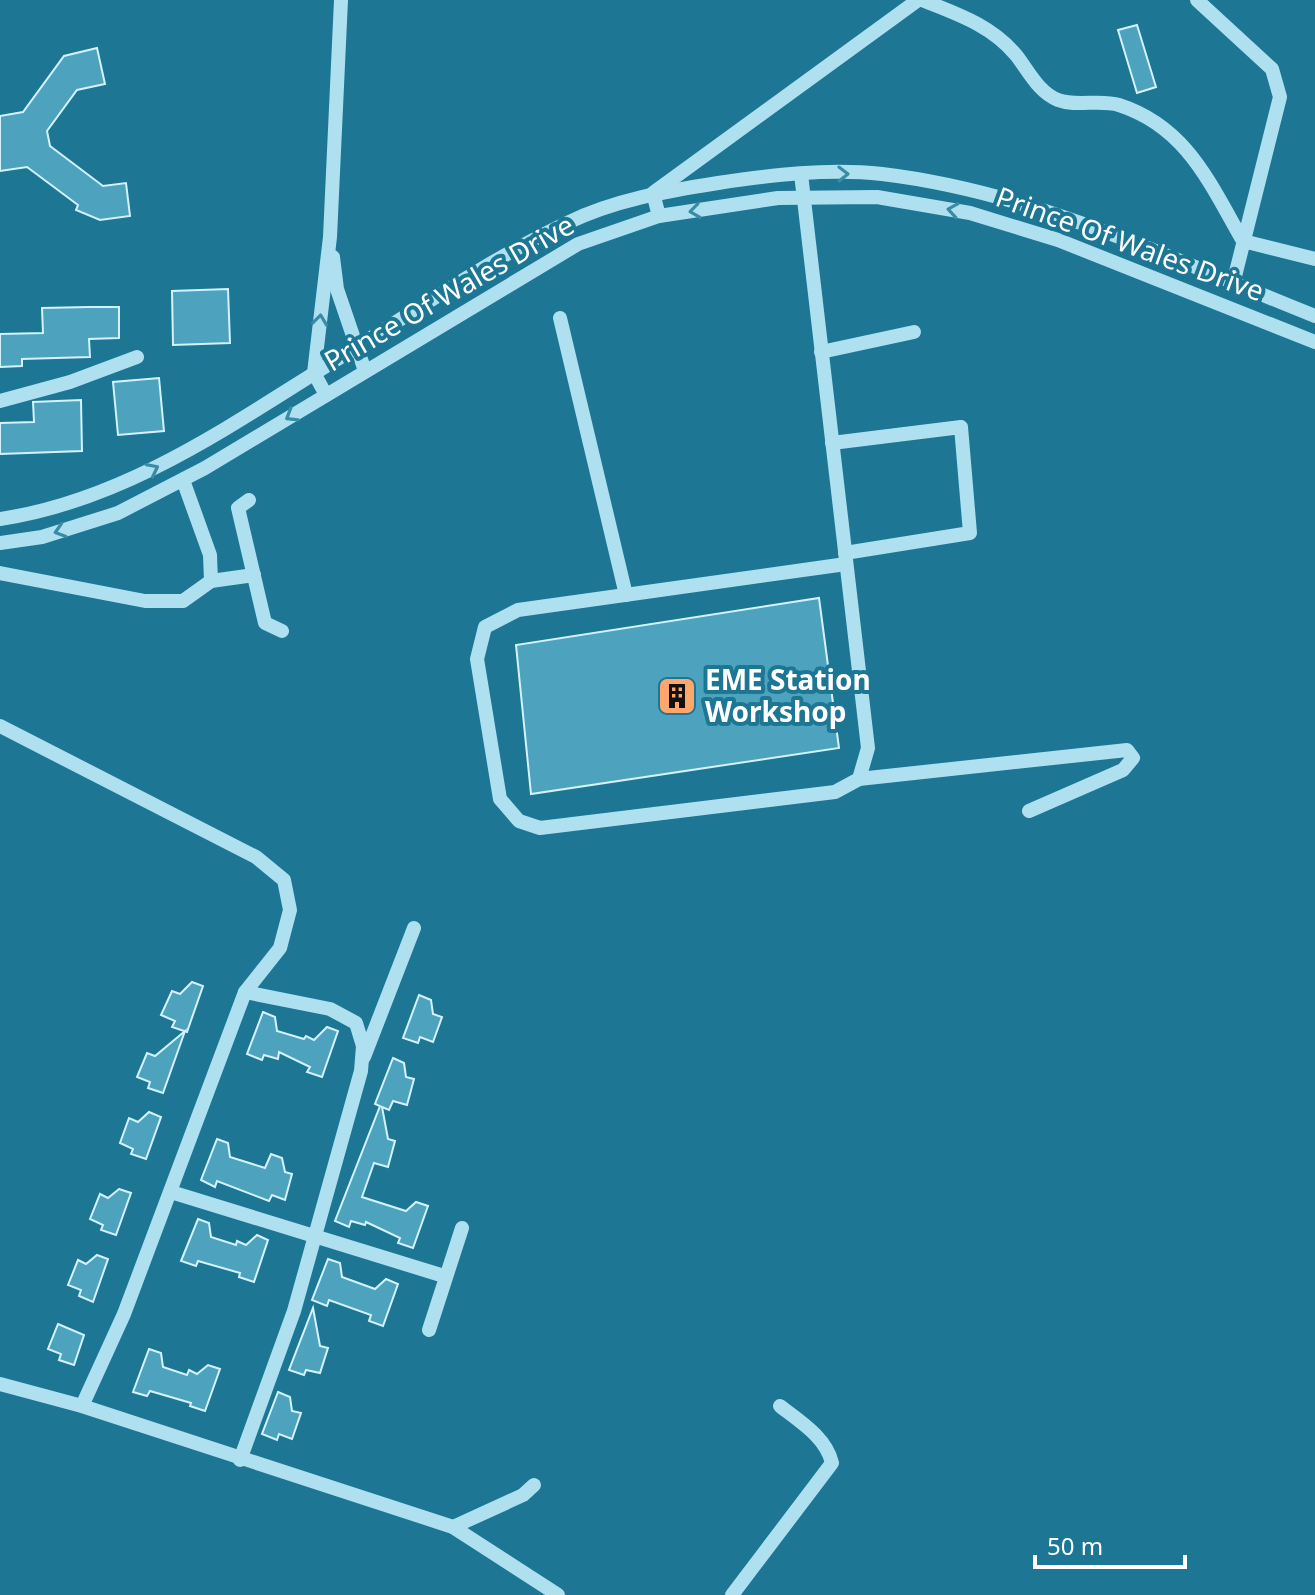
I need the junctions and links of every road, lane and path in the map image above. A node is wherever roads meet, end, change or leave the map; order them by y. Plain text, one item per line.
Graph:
1 (341, 0) edge
2 (920, 0) edge
3 (1197, 0) edge
4 (801, 174) junction
5 (653, 193) junction
6 (803, 198) junction
7 (659, 216) junction
8 (330, 237) junction
9 (1243, 241) junction
10 (1315, 259) edge
11 (1233, 284) junction
12 (1315, 316) edge
13 (560, 318) dead end
14 (914, 332) dead end
15 (1315, 342) edge
16 (355, 348) junction
17 (821, 352) junction
18 (137, 357) dead end
19 (365, 371) junction
20 (314, 373) junction
21 (326, 395) junction
22 (0, 401) edge
23 (832, 443) junction
24 (183, 480) junction
25 (249, 500) dead end
26 (0, 519) edge
27 (0, 543) edge
28 (846, 559) junction
29 (0, 573) edge
30 (254, 575) junction
31 (211, 581) junction
32 (626, 595) junction
33 (282, 631) dead end
34 (0, 726) edge
35 (859, 779) junction
36 (1029, 811) dead end
37 (414, 928) dead end
38 (245, 992) junction
39 (361, 1065) junction
40 (171, 1192) junction
41 (462, 1228) dead end
42 (315, 1238) junction
43 (444, 1276) junction
44 (429, 1330) dead end
45 (0, 1384) edge
46 (82, 1406) junction
47 (780, 1406) dead end
48 (240, 1460) junction
49 (534, 1485) dead end
50 (453, 1527) junction
51 (558, 1595) edge
52 (732, 1595) edge

1 - 8 street
2 - 5 street
2 - 9 street
3 - 9 street
4 - 5 street, Prince Of Wales Drive
4 - 6 street
4 -> 11 street, Prince Of Wales Drive
5 - 7 street
5 - 16 street, Prince Of Wales Drive
6 -> 7 street, Prince Of Wales Drive
15 -> 6 street, Prince Of Wales Drive
6 - 17 street
7 - 19 street, Prince Of Wales Drive
8 - 16 street
20 -> 8 street
9 - 10 street
9 - 11 street
11 - 12 street, Prince Of Wales Drive
13 - 32 street
14 - 17 street
16 - 19 street
16 - 20 street, Prince Of Wales Drive
17 - 23 street
18 - 22 street
19 - 21 street, Prince Of Wales Drive
20 - 21 street
26 -> 20 street, Prince Of Wales Drive
21 -> 24 street, Prince Of Wales Drive
23 - 28 street
23 - 28 street
24 -> 27 street, Prince Of Wales Drive
24 - 31 street
25 - 30 street
28 - 32 street
28 - 35 street
29 - 31 street
30 - 31 street
30 - 33 street
32 - 35 street
34 - 38 street
35 - 36 street
37 - 39 street
38 - 39 street
38 - 40 street
39 - 42 street
40 - 42 street
40 - 46 street
41 - 43 street
42 - 43 street
42 - 48 street
43 - 44 street
45 - 46 street
46 - 48 street
47 - 52 street
48 - 50 street
49 - 50 street
50 - 51 street

